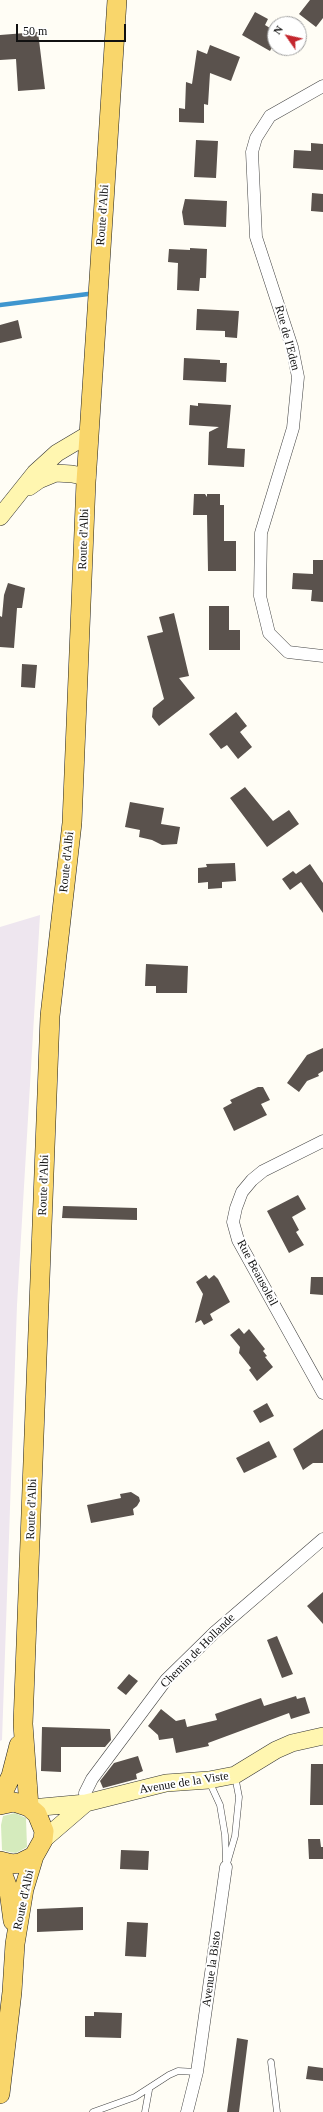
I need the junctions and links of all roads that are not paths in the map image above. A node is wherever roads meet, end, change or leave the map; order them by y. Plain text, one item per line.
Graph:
1 (117, 0) edge
2 (323, 86) edge
3 (89, 434) junction
4 (87, 477) junction
5 (14, 498) junction
6 (0, 517) edge
7 (323, 656) edge
8 (323, 1141) edge
9 (323, 1393) edge
10 (323, 1539) edge
11 (23, 1724) junction
12 (323, 1736) edge
13 (235, 1775) junction
14 (209, 1780) junction
15 (0, 1799) edge
16 (86, 1803) junction
17 (0, 1805) edge
18 (30, 1807) junction
19 (43, 1840) junction
20 (34, 1856) junction
21 (0, 1860) edge
22 (0, 1867) edge
23 (226, 1867) junction
24 (15, 1944) junction
25 (0, 1968) edge
26 (271, 2062) dead end
27 (197, 2072) junction
28 (149, 2090) junction
29 (0, 2094) edge
30 (93, 2112) edge
31 (145, 2112) edge
32 (187, 2112) edge
33 (194, 2112) edge
34 (277, 2112) edge

1 - 3 main road, Route d'Albi
2 - 7 street, Rue de l'Eden
3 - 4 main road, Route d'Albi
3 - 5 street
4 - 5 street
4 - 11 main road, Route d'Albi
5 - 6 street
8 - 9 street, Rue Beausoleil
10 - 16 street, Chemin de Hollande
11 - 15 main road, Route d'Albi
11 - 18 main road, Route d'Albi
12 - 13 street, Avenue de la Viste
13 - 14 street, Avenue de la Viste
13 - 23 lane
14 - 16 street, Avenue de la Viste
14 - 23 lane
16 - 18 street, Avenue de la Viste
16 - 19 street, Avenue de la Viste
17 - 18 main road
18 - 19 main road
19 - 20 main road, Route d'Albi
20 - 21 main road
20 - 24 main road, Route d'Albi
22 - 24 main road, Route d'Albi
23 - 27 street, Avenue la Bisto
24 - 25 main road
24 - 29 main road, Route d'Albi
26 - 34 lane
27 - 28 lane
27 - 32 street, Avenue la Bisto
27 - 33 street, Avenue la Bisto
28 - 30 lane
28 - 31 lane

